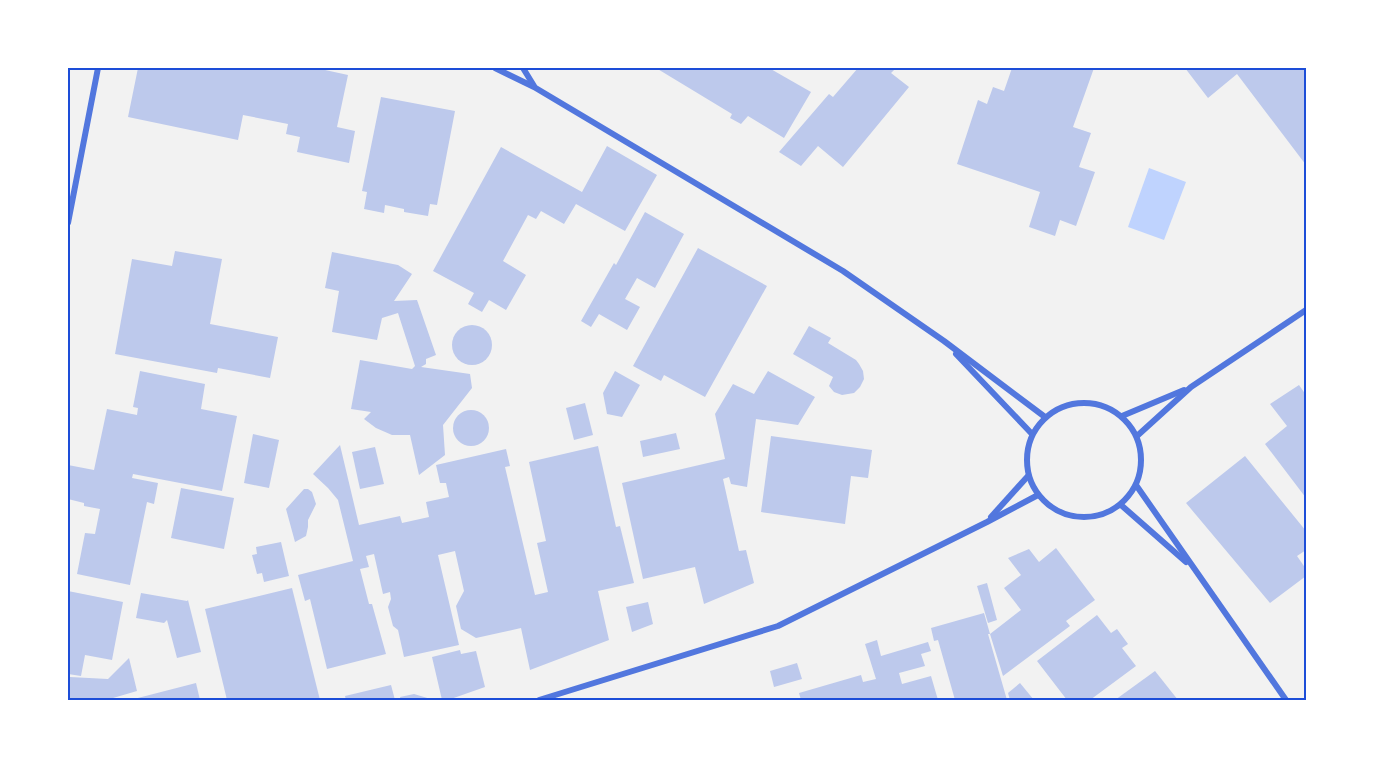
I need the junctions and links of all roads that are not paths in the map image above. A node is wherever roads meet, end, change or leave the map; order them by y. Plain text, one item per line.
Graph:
1 (98, 68) edge
2 (495, 68) edge
3 (523, 68) edge
4 (534, 87) junction
5 (68, 223) edge
6 (1306, 310) edge
7 (944, 341) junction
8 (1191, 387) junction
9 (1122, 416) junction
10 (1045, 417) junction
11 (1032, 434) junction
12 (1137, 436) junction
13 (1028, 476) junction
14 (1136, 485) junction
15 (1038, 495) junction
16 (1121, 505) junction
17 (987, 522) junction
18 (1196, 570) junction
19 (539, 700) edge
20 (1286, 700) edge

1 - 5 street
2 - 4 street
3 - 4 street
4 - 7 street
6 - 8 street
7 - 10 street
7 - 11 street
8 - 9 street
8 - 12 street
9 - 10 street
9 - 12 street
10 - 11 street
11 - 13 street
12 - 14 street
13 - 15 street
13 - 17 street
14 - 16 street
14 - 18 street
15 - 16 street
15 - 17 street
16 - 18 street
17 - 19 street
18 - 20 street

